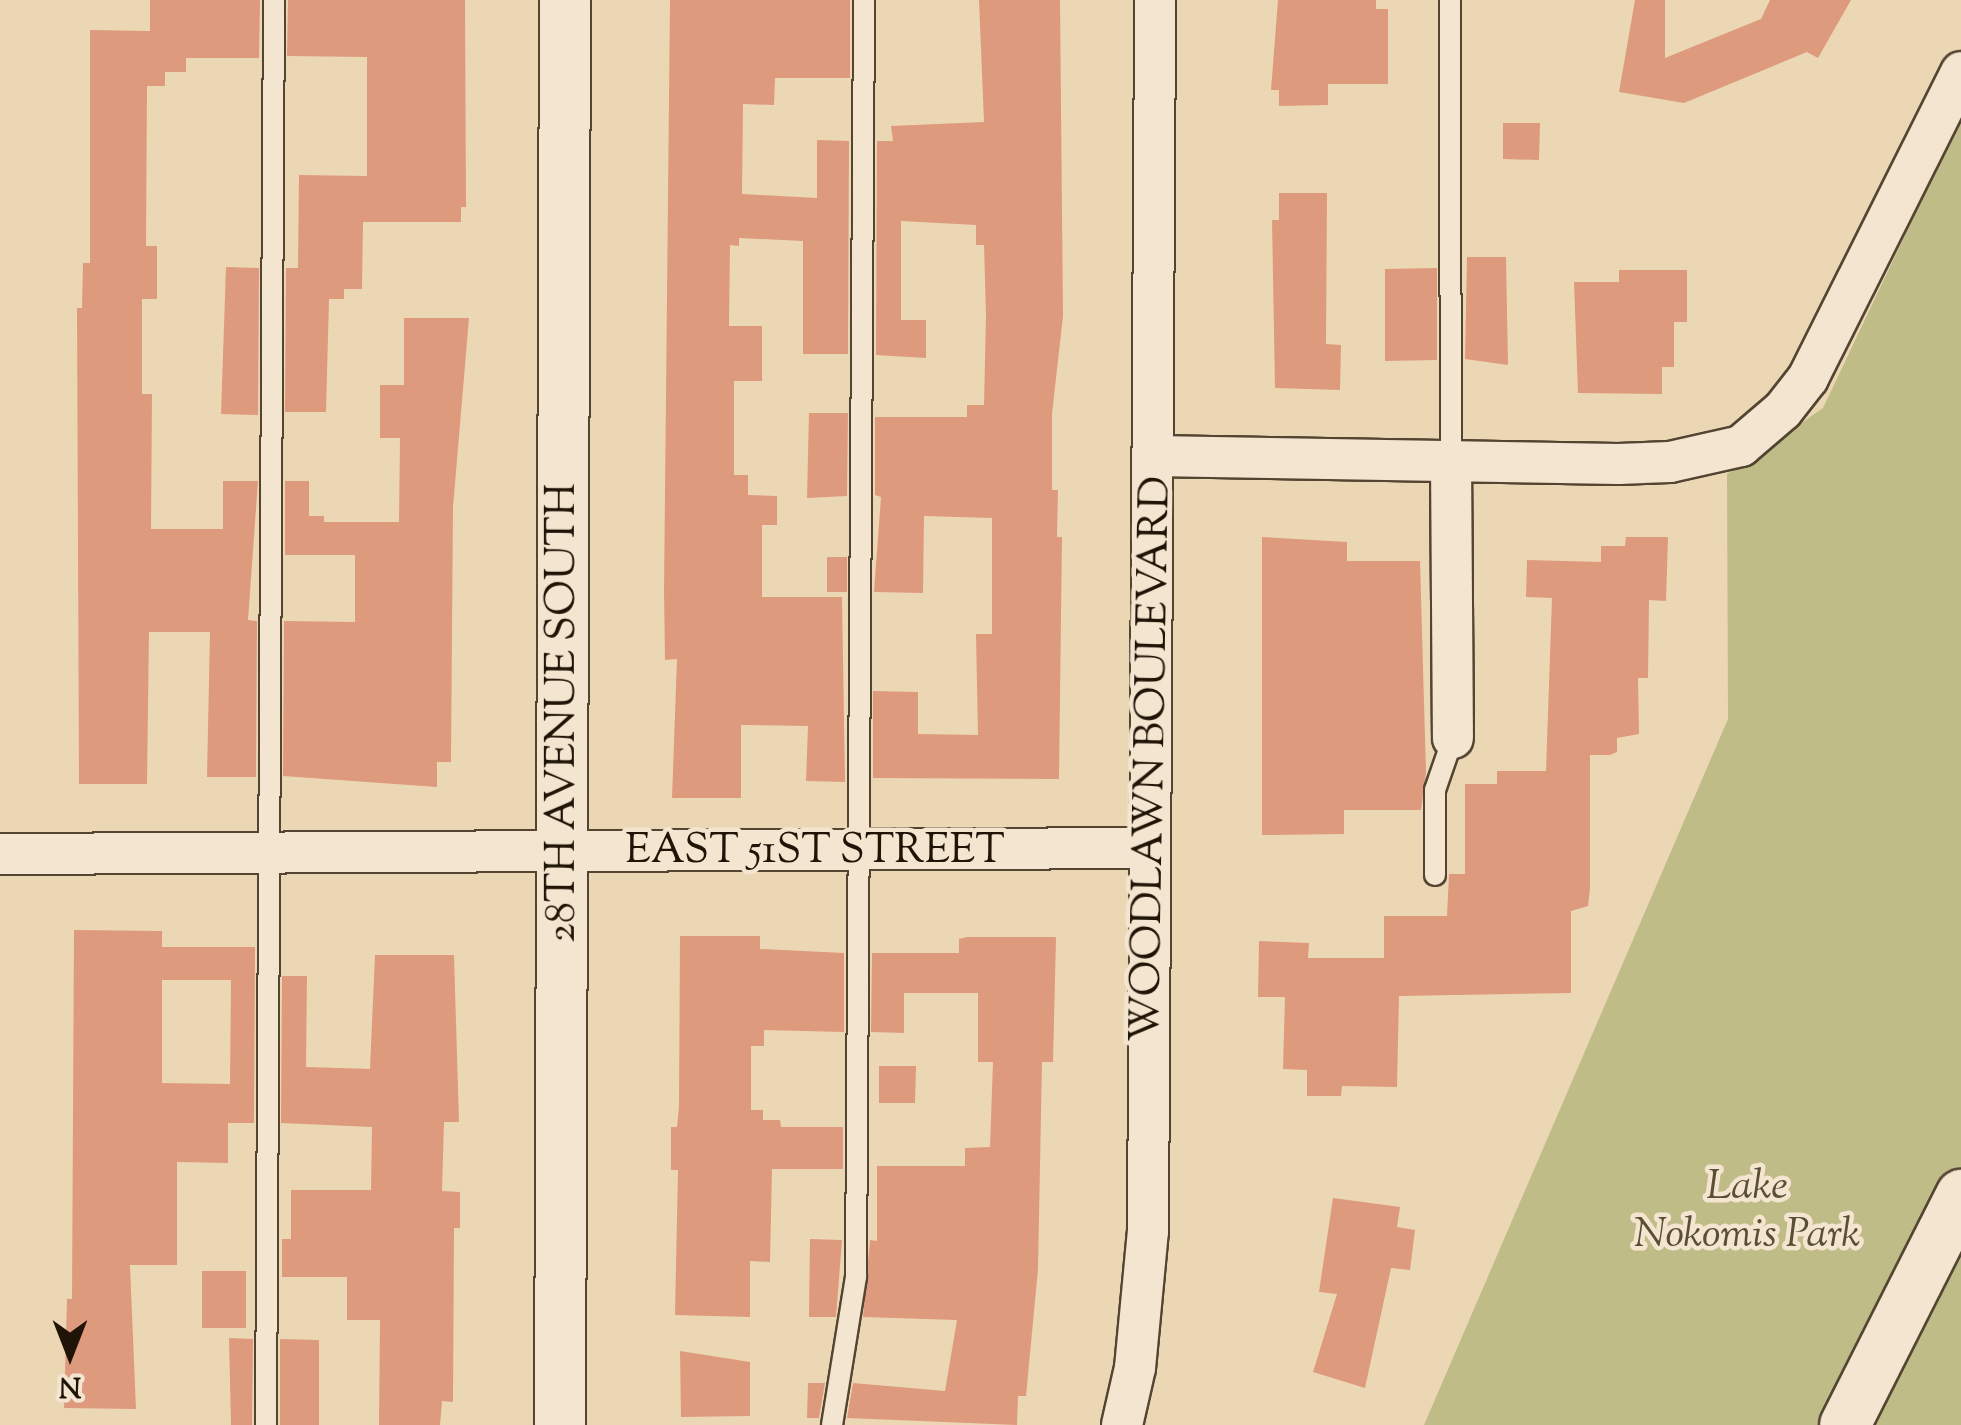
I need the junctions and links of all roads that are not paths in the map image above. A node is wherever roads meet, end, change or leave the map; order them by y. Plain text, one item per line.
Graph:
1 (274, 0) edge
2 (566, 0) edge
3 (864, 0) edge
4 (1156, 0) edge
5 (1450, 0) edge
6 (1961, 72) edge
7 (1154, 456) junction
8 (1451, 460) junction
9 (1452, 738) joint
10 (1150, 848) junction
11 (863, 849) junction
12 (267, 852) junction
13 (563, 853) junction
14 (0, 854) edge
15 (1436, 875) dead end
16 (1961, 1195) edge
17 (266, 1425) edge
18 (560, 1425) edge
19 (832, 1425) edge
20 (1122, 1425) edge
21 (1845, 1425) edge

1 - 12 lane
2 - 13 street, 28TH AVENUE SOUTH
3 - 11 lane
4 - 7 street
5 - 8 lane
6 - 8 street, WOODLAWN BOULEVARD
7 - 8 street, WOODLAWN BOULEVARD
7 - 10 street, WOODLAWN BOULEVARD
8 - 9 street
9 - 15 lane
10 - 11 street, EAST 51ST STREET
10 - 20 street, WOODLAWN BOULEVARD
11 - 13 street, EAST 51ST STREET
11 - 19 lane
12 - 13 street, EAST 51ST STREET
12 - 14 street, EAST 51ST STREET
12 - 17 lane
13 - 18 street, 28TH AVENUE SOUTH
16 - 21 street

